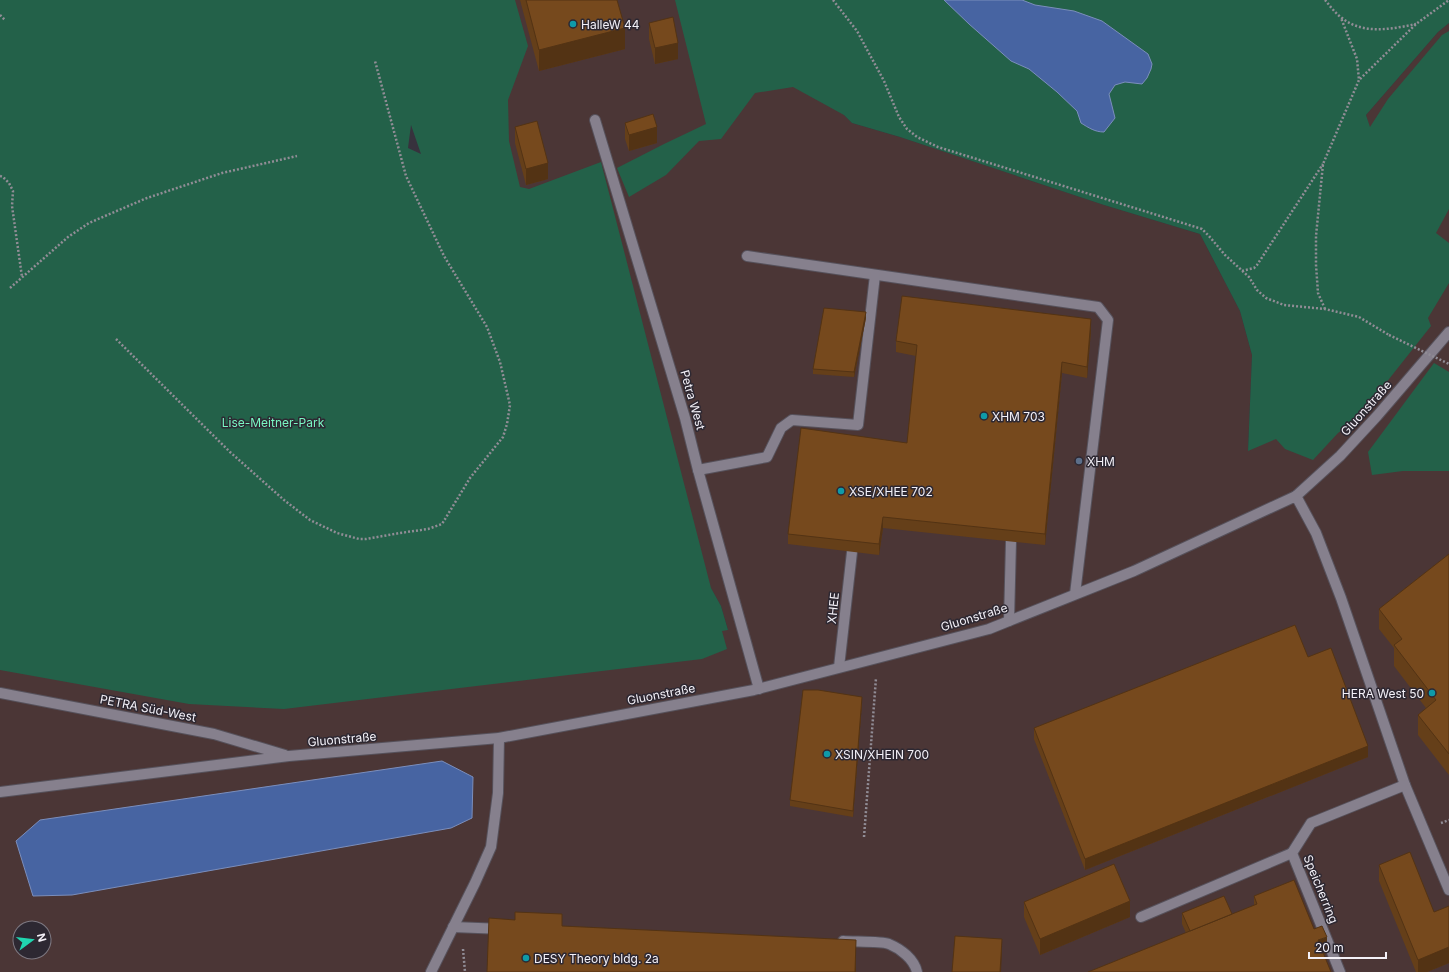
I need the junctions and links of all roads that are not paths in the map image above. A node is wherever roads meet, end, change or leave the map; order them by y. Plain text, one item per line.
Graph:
1 (595, 120) dead end
2 (747, 256) dead end
3 (875, 275) junction
4 (1449, 332) edge
5 (698, 470) junction
6 (1296, 496) junction
7 (1011, 541) edge
8 (852, 552) edge
9 (1075, 594) junction
10 (1009, 621) junction
11 (839, 668) junction
12 (758, 689) junction
13 (0, 693) edge
14 (499, 738) junction
15 (289, 756) junction
16 (1405, 785) junction
17 (0, 792) edge
18 (1292, 853) junction
19 (1449, 890) edge
20 (1141, 917) dead end
21 (453, 927) junction
22 (514, 929) edge
23 (834, 940) edge
24 (431, 972) edge
25 (917, 972) edge
26 (1340, 972) edge

1 - 5 lane, Petra West
2 - 3 lane
3 - 5 lane
3 - 9 lane
4 - 6 lane, Gluonstraße
5 - 12 lane, Petra West
6 - 9 lane, Gluonstraße
6 - 16 lane
7 - 10 lane
8 - 11 lane, XHEE
9 - 10 lane, Gluonstraße
10 - 11 lane, Gluonstraße
11 - 12 lane, Gluonstraße
12 - 14 lane, Gluonstraße
13 - 15 lane, PETRA Süd-West
14 - 15 lane, Gluonstraße
14 - 21 lane
15 - 17 lane, Gluonstraße
16 - 18 lane, Speicherring
16 - 19 lane
18 - 20 lane
18 - 26 lane, Speicherring
21 - 22 lane
21 - 24 lane
23 - 25 lane

